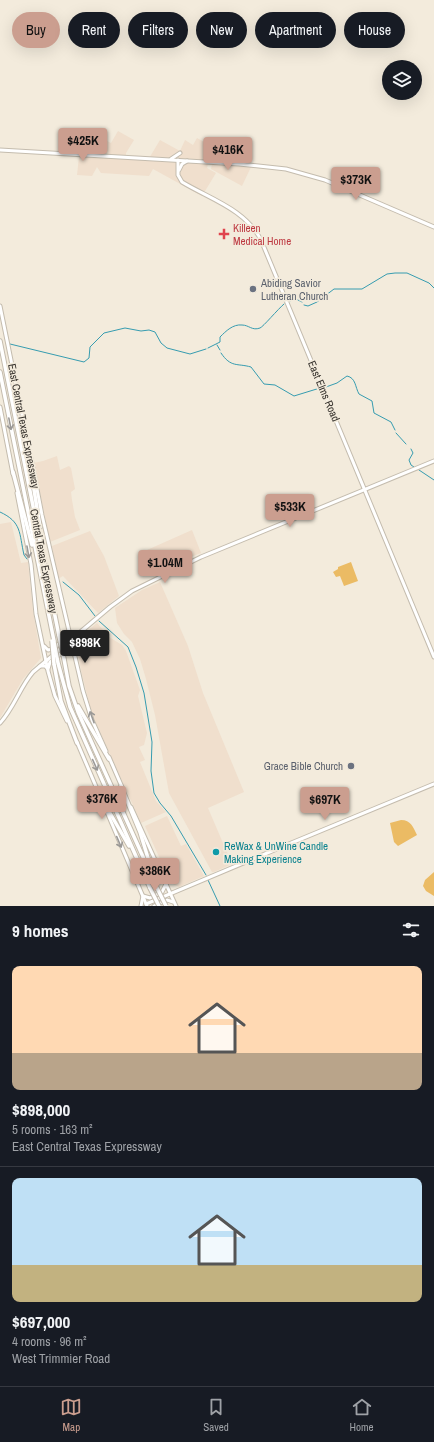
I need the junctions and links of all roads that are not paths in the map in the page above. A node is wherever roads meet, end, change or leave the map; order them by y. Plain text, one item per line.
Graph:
1 (0, 150) edge
2 (168, 160) junction
3 (178, 160) junction
4 (187, 161) junction
5 (178, 172) junction
6 (434, 227) edge
7 (0, 306) edge
8 (0, 341) edge
9 (0, 372) edge
10 (0, 407) edge
11 (24, 427) junction
12 (434, 462) edge
13 (13, 472) junction
14 (365, 490) junction
15 (42, 552) junction
16 (38, 563) junction
17 (70, 630) junction
18 (80, 632) junction
19 (72, 638) junction
20 (43, 645) junction
21 (74, 649) junction
22 (434, 657) edge
23 (76, 658) junction
24 (46, 660) junction
25 (56, 663) junction
26 (40, 666) junction
27 (48, 669) junction
28 (70, 686) junction
29 (0, 723) edge
30 (77, 743) junction
31 (109, 758) junction
32 (434, 784) edge
33 (121, 786) junction
34 (99, 794) junction
35 (138, 860) junction
36 (154, 881) junction
37 (166, 885) junction
38 (178, 890) junction
39 (170, 894) junction
40 (143, 896) junction
41 (147, 905) edge
42 (175, 905) edge
43 (141, 906) edge
44 (154, 906) edge
45 (159, 906) edge
46 (166, 906) edge

1 - 2 main road
2 - 3 main road
2 - 4 main road
2 - 5 main road, East Elms Road
3 - 4 main road
3 - 5 main road
4 - 5 main road
4 - 6 main road
5 - 14 main road, East Elms Road
7 - 11 main road, East Central Texas Expressway
8 - 15 highway, Central Texas Expressway
9 -> 16 highway, Central Texas Expressway
10 - 13 main road, East Central Texas Expressway
11 - 15 highway
11 - 17 main road, East Central Texas Expressway
12 - 14 main road
13 - 16 highway
13 -> 20 main road, East Central Texas Expressway
14 - 18 main road
14 - 22 main road, East Elms Road
15 - 28 highway, Central Texas Expressway, bridge
16 - 25 highway, Central Texas Expressway, bridge
17 - 18 main road
17 - 19 main road, East Central Texas Expressway
17 - 20 main road
18 - 19 main road
18 - 21 main road
19 - 21 main road, East Central Texas Expressway
19 - 24 main road
20 - 24 main road, East Central Texas Expressway
21 - 23 main road, East Central Texas Expressway
23 - 27 main road
31 -> 23 main road, East Central Texas Expressway
24 - 26 main road
24 - 27 main road, East Central Texas Expressway
25 - 30 highway
25 -> 35 highway, Central Texas Expressway
26 - 27 main road
26 - 29 main road
27 - 30 main road, East Central Texas Expressway
28 - 31 highway
28 - 36 highway, Central Texas Expressway
30 - 34 main road, East Central Texas Expressway
31 - 33 main road, East Central Texas Expressway
32 - 38 main road
33 - 36 highway
33 - 37 main road, East Central Texas Expressway
34 - 35 highway
34 -> 40 main road, East Central Texas Expressway
35 - 45 highway, Central Texas Expressway, bridge
36 - 46 highway, Central Texas Expressway, bridge
37 - 38 main road
37 - 39 main road, East Central Texas Expressway
37 - 40 main road
38 - 39 main road
38 - 42 main road
39 - 41 main road
39 - 42 main road, East Central Texas Expressway
40 - 41 main road, East Central Texas Expressway
40 - 43 main road
42 - 44 main road

